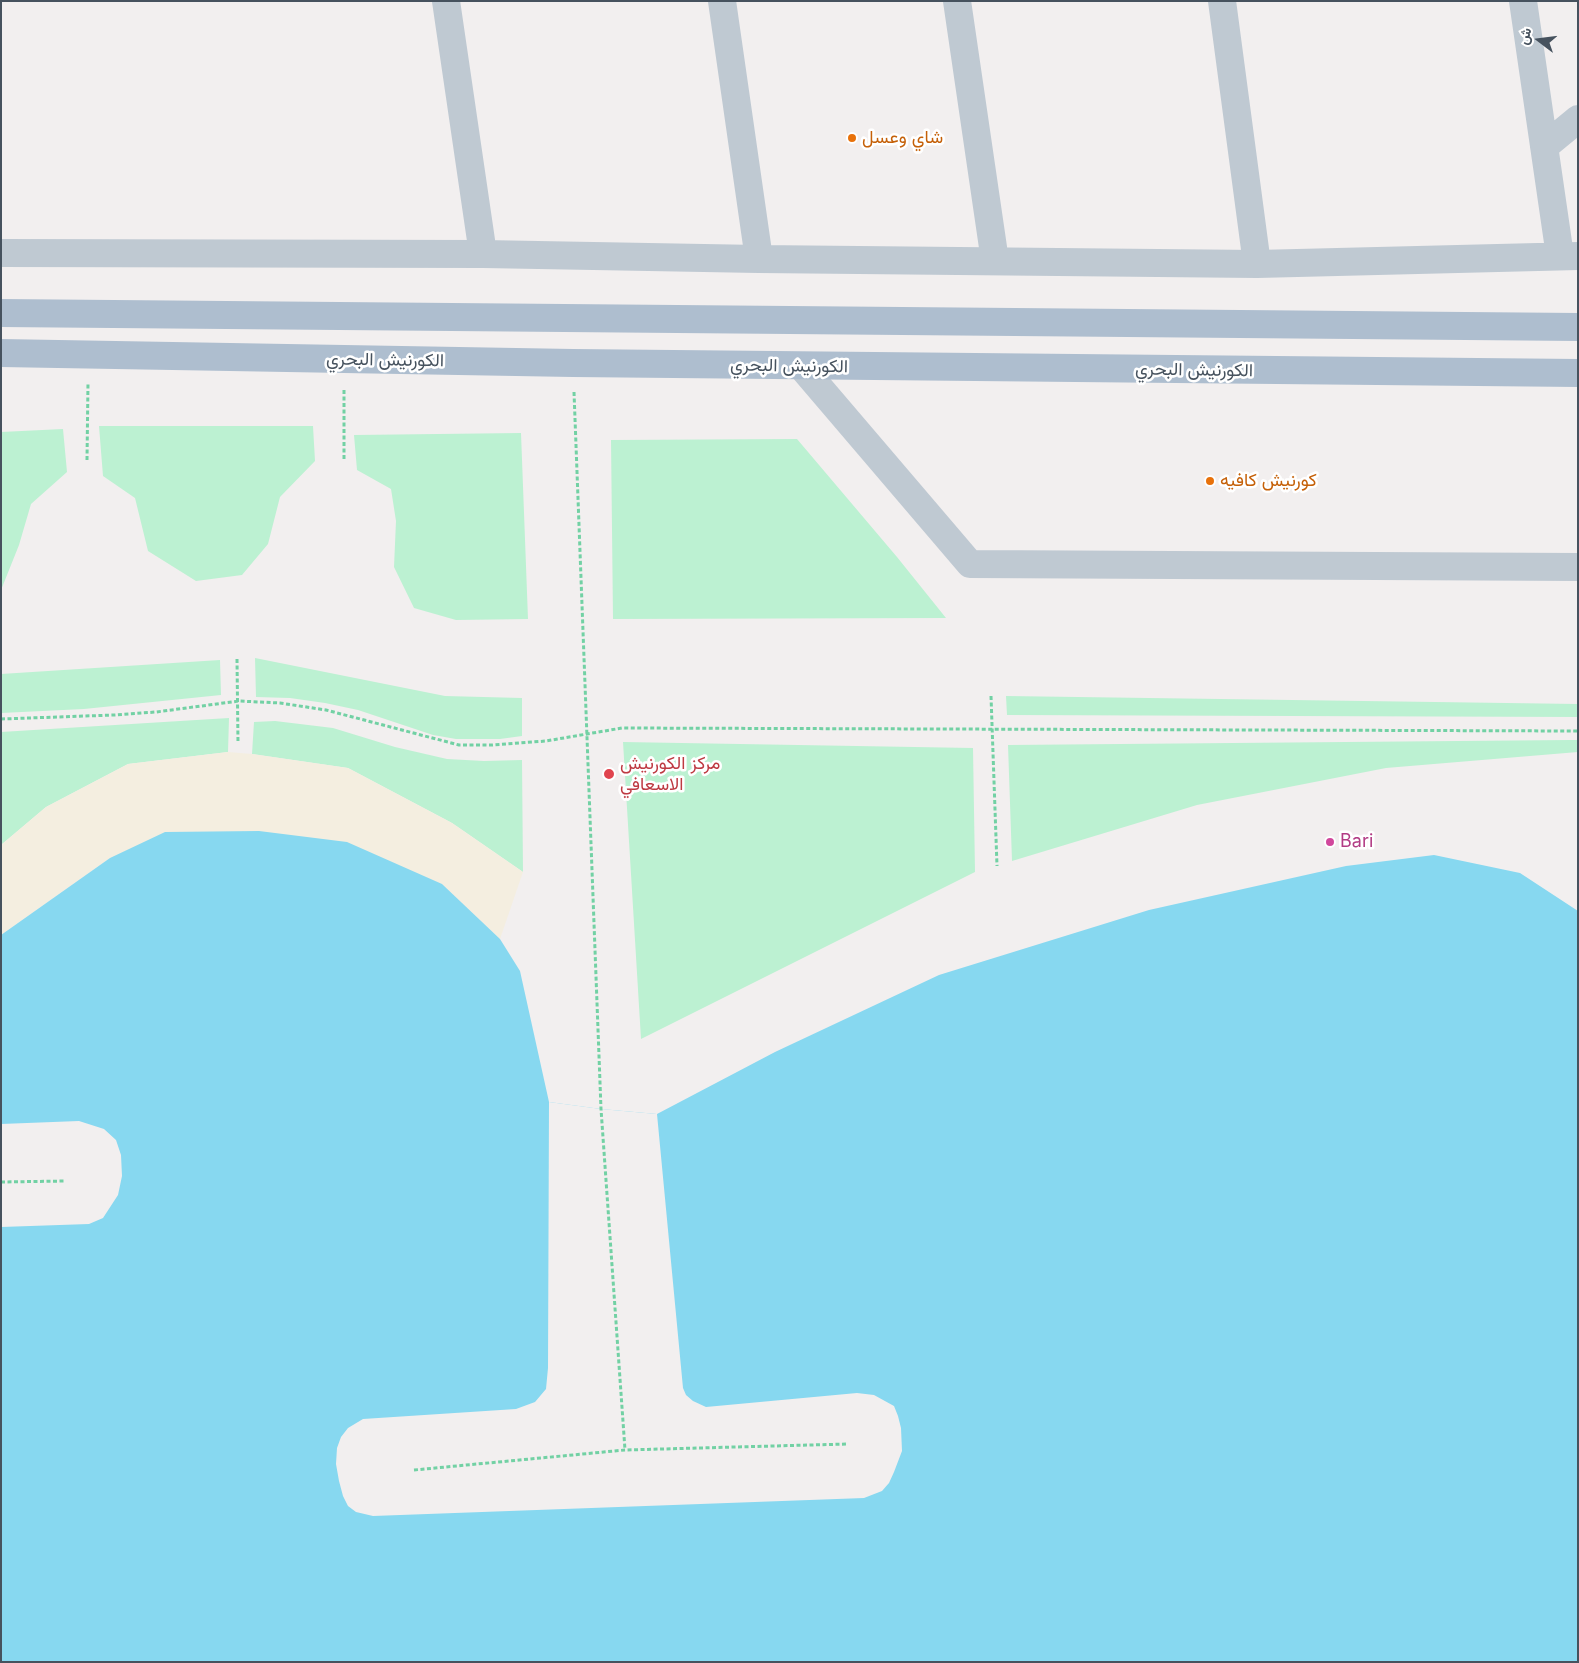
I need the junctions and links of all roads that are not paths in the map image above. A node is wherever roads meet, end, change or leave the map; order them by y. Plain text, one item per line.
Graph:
1 (446, 1) edge
2 (722, 1) edge
3 (957, 1) edge
4 (1222, 1) edge
5 (1523, 1) edge
6 (1578, 119) edge
7 (1544, 147) junction
8 (1, 253) edge
9 (483, 254) junction
10 (1569, 256) edge
11 (759, 259) junction
12 (994, 261) junction
13 (1257, 264) junction
14 (1, 313) edge
15 (1578, 327) edge
16 (1, 353) edge
17 (801, 366) junction
18 (1578, 373) edge
19 (1578, 567) edge

1 - 9 street
2 - 11 street
3 - 12 street
4 - 13 street
5 - 7 street
6 - 7 street
7 - 10 street
8 - 9 street
9 - 11 street
10 - 13 street
11 - 12 street
12 - 13 street
14 - 15 main road
16 - 17 main road, الكورنيش البحري
17 - 18 main road, الكورنيش البحري
17 - 19 street

